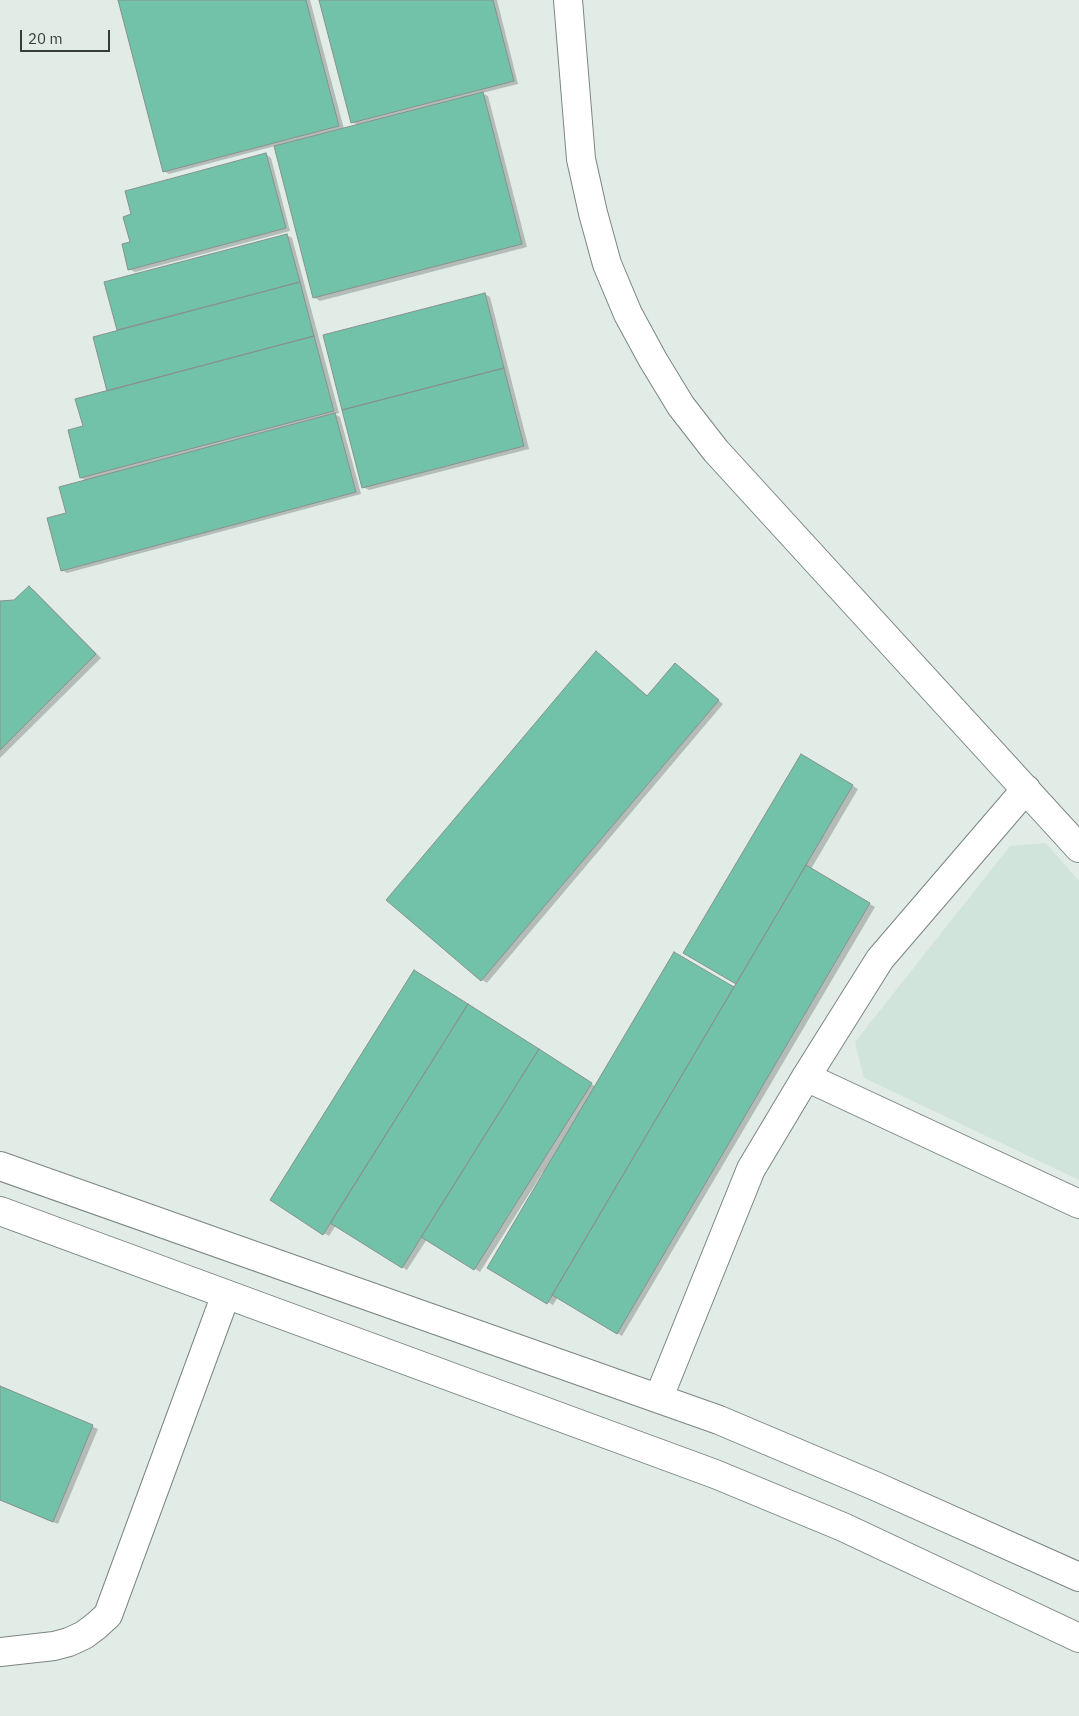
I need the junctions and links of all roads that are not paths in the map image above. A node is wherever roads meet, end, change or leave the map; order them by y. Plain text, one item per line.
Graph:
1 (568, 0) edge
2 (1026, 789) junction
3 (1079, 848) edge
4 (806, 1078) junction
5 (0, 1166) edge
6 (1079, 1204) edge
7 (0, 1211) edge
8 (226, 1294) junction
9 (659, 1397) junction
10 (1079, 1577) edge
11 (1079, 1638) edge
12 (0, 1652) edge

1 - 2 street
2 - 3 street
2 - 4 street
4 - 6 street
4 - 9 street
5 - 9 street
7 - 8 street
8 - 11 street
8 - 12 street
9 - 10 street

